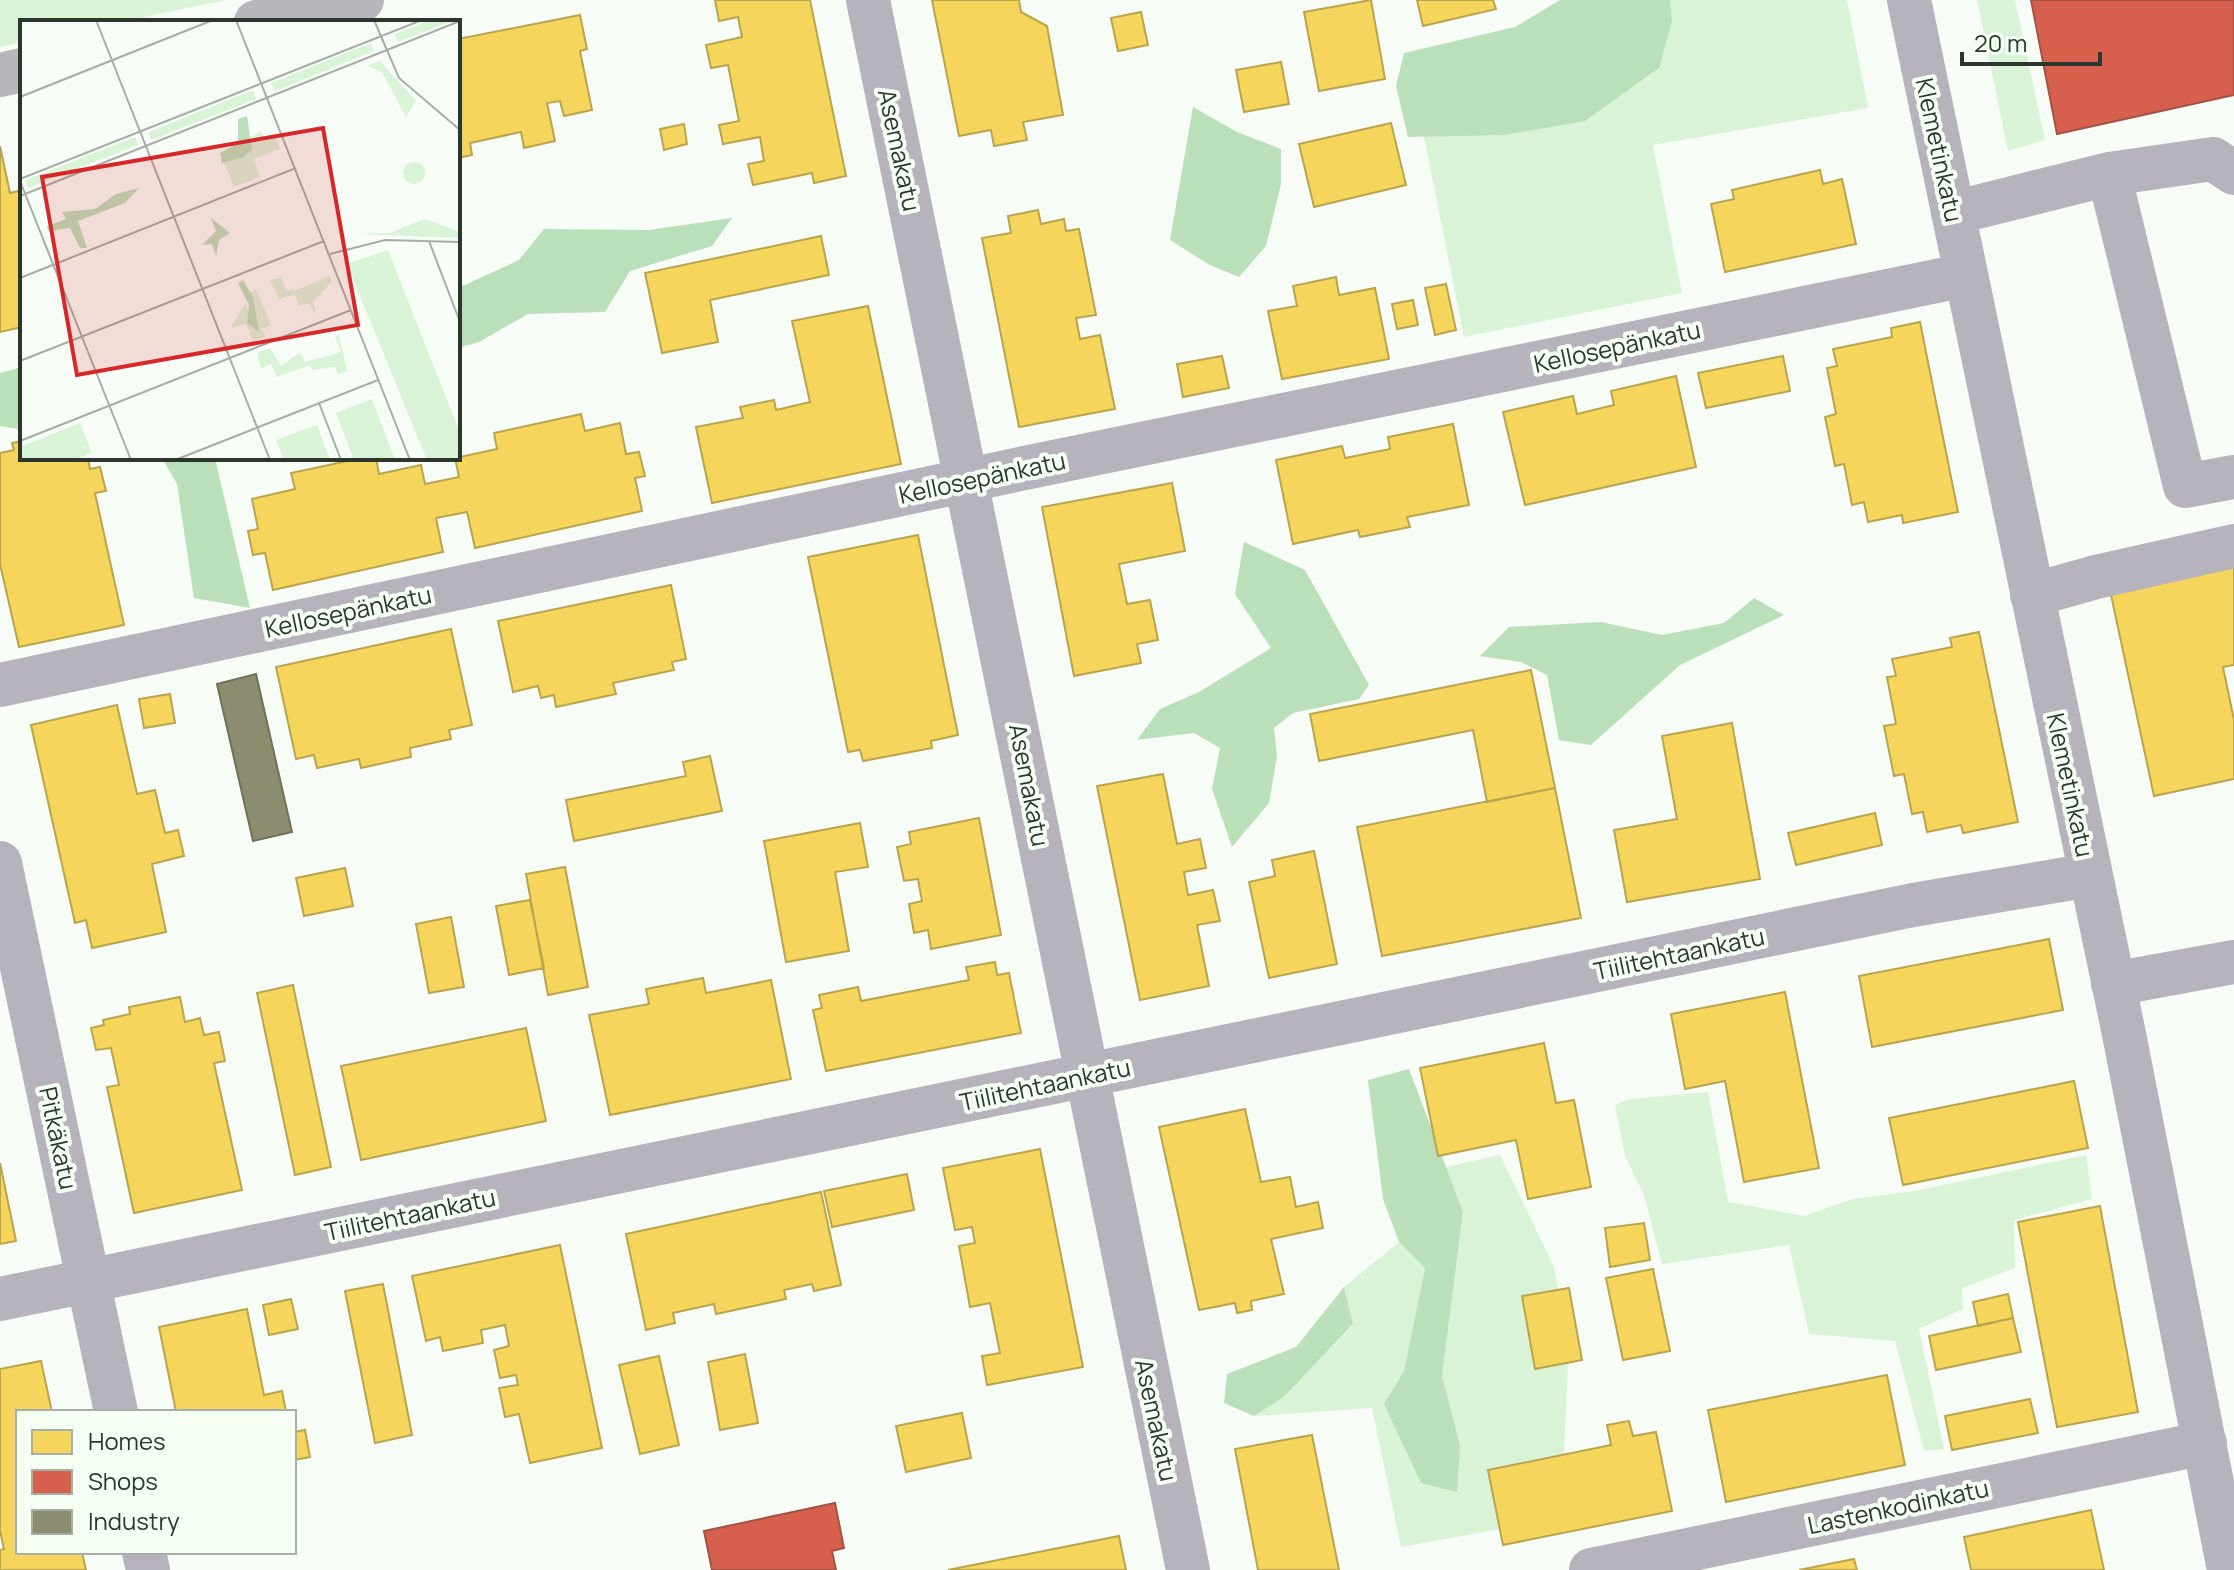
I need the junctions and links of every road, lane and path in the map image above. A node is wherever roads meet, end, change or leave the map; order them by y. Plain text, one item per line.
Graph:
1 (362, 0) edge
2 (868, 0) edge
3 (1909, 0) edge
4 (266, 20) edge
5 (20, 70) edge
6 (0, 75) edge
7 (2234, 173) edge
8 (2109, 174) junction
9 (1953, 213) junction
10 (1966, 275) junction
11 (2234, 477) edge
12 (970, 480) junction
13 (2234, 546) edge
14 (2032, 595) junction
15 (0, 685) edge
16 (0, 863) edge
17 (2090, 875) junction
18 (2234, 962) edge
19 (2113, 984) junction
20 (1086, 1074) junction
21 (89, 1280) junction
22 (0, 1299) edge
23 (116, 1410) edge
24 (2205, 1443) junction
25 (1188, 1570) edge
26 (1591, 1570) edge
27 (2229, 1570) edge

1 - 4 main road
2 - 12 street, Asemakatu
3 - 9 street, Klemetinkatu
5 - 6 main road
7 - 8 street
8 - 9 street
8 - 11 street
9 - 10 street, Klemetinkatu
10 - 12 street, Kellosepänkatu
10 - 14 street, Klemetinkatu
12 - 15 street, Kellosepänkatu
12 - 20 street, Asemakatu
13 - 14 street
14 - 17 street, Klemetinkatu
16 - 21 street, Pitkäkatu
17 - 19 street, Klemetinkatu
17 - 20 street, Tiilitehtaankatu
18 - 19 street
19 - 24 street, Klemetinkatu
20 - 21 street, Tiilitehtaankatu
20 - 25 street, Asemakatu
21 - 22 street, Tiilitehtaankatu
21 - 23 street, Pitkäkatu
24 - 26 street, Lastenkodinkatu
24 - 27 street, Klemetinkatu

